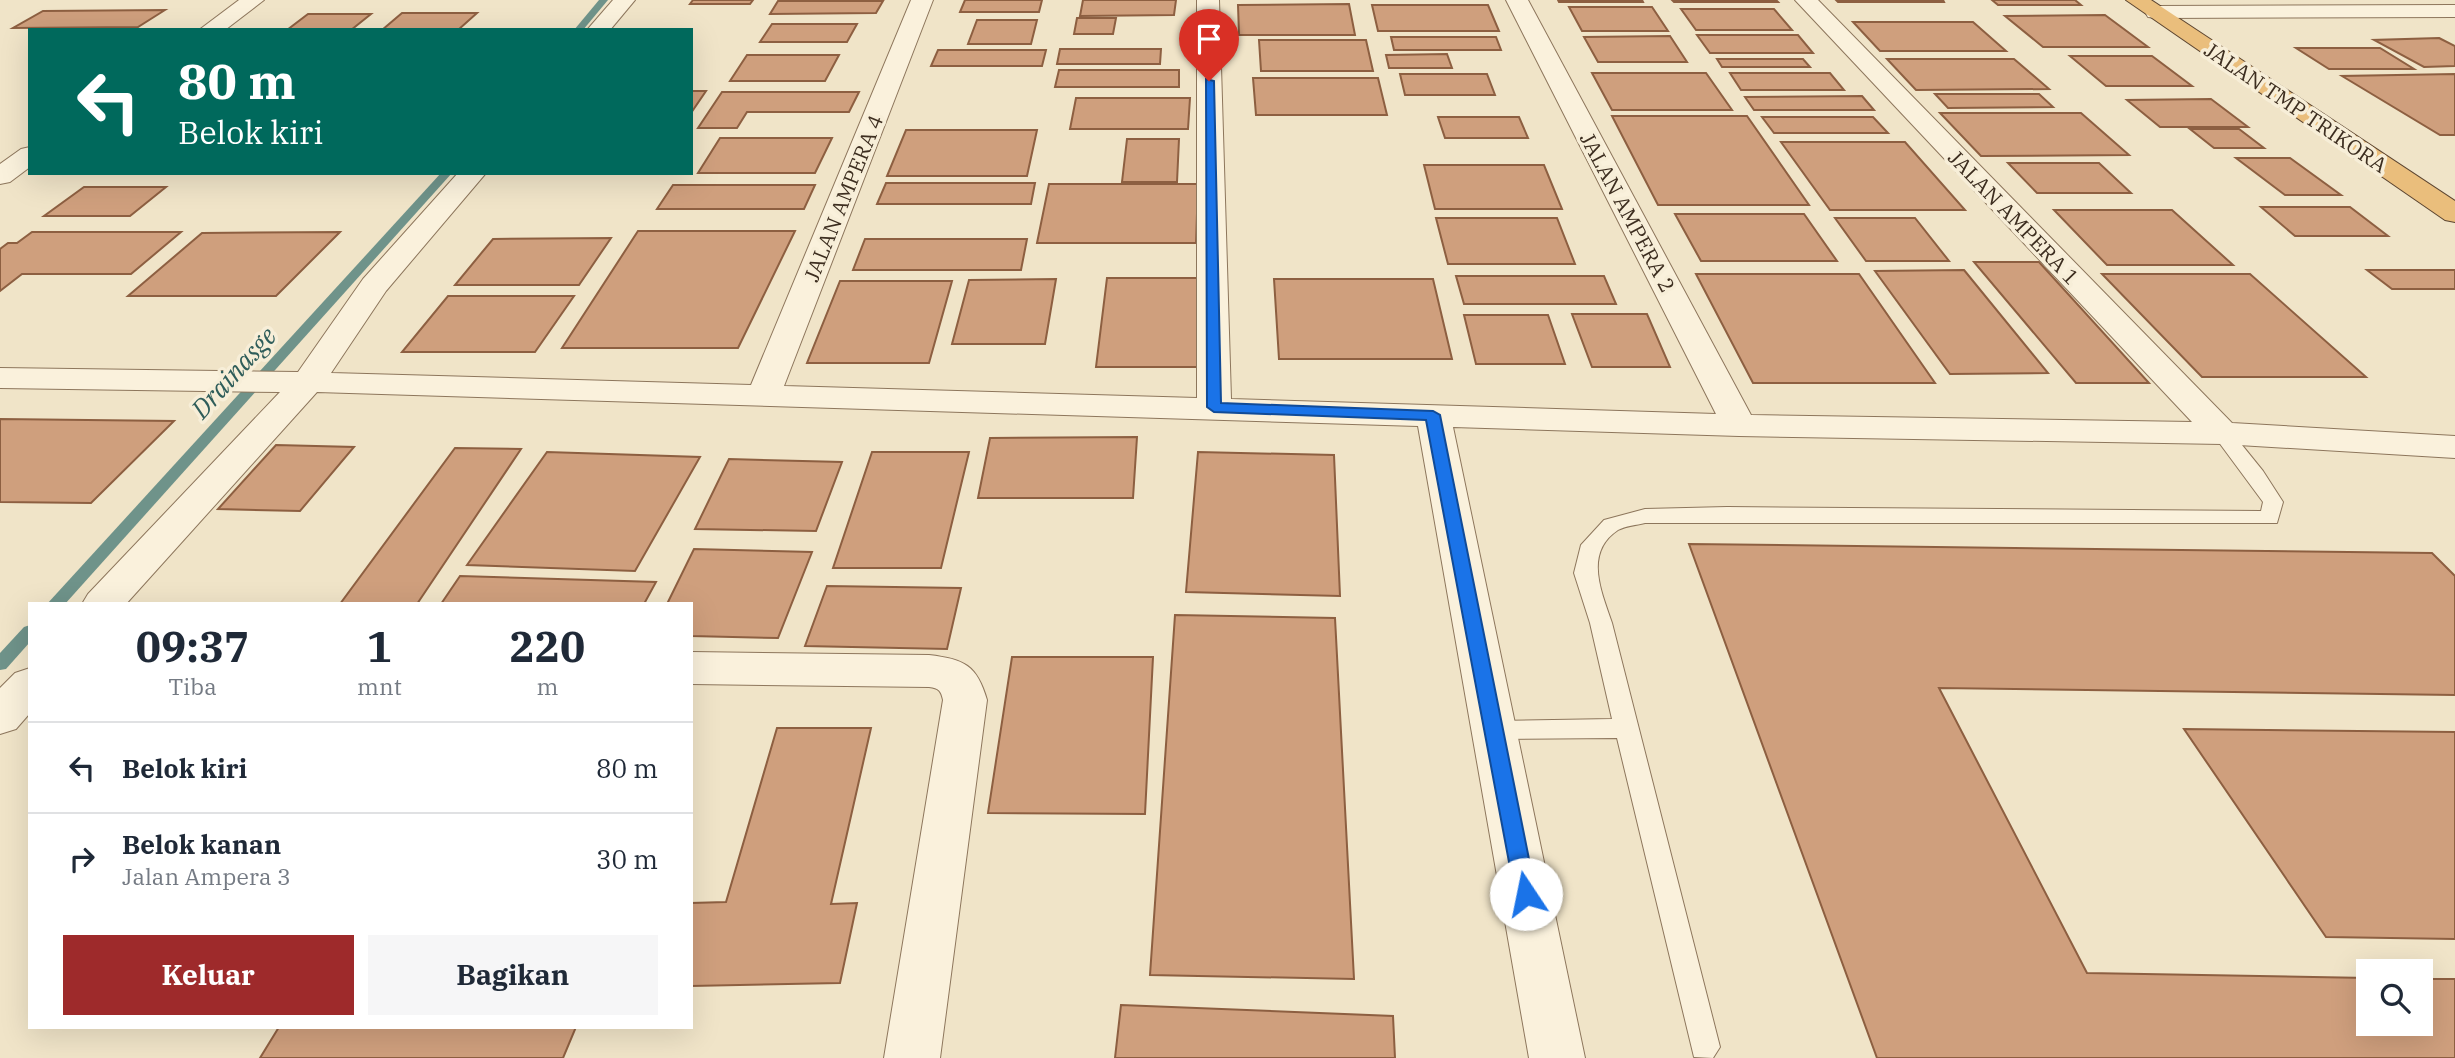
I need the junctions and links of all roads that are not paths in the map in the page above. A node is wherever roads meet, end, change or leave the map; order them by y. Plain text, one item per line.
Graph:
1 (253, 0) edge
2 (624, 0) edge
3 (922, 0) edge
4 (1208, 0) edge
5 (1517, 0) edge
6 (1806, 0) edge
7 (2147, 6) edge
8 (2455, 11) edge
9 (213, 28) edge
10 (600, 28) edge
11 (28, 156) edge
12 (471, 175) edge
13 (0, 176) edge
14 (2455, 214) edge
15 (0, 378) edge
16 (308, 382) junction
17 (764, 396) junction
18 (1214, 407) junction
19 (1433, 415) junction
20 (1739, 425) junction
21 (2222, 433) junction
22 (2455, 447) edge
23 (104, 602) edge
24 (693, 668) edge
25 (28, 686) edge
26 (0, 717) edge
27 (1627, 728) junction
28 (1494, 730) junction
29 (1705, 1047) dead end
30 (912, 1058) edge
31 (1557, 1058) edge

1 - 9 street
2 - 10 street
3 - 17 street, JALAN AMPERA 4
4 - 18 street
5 - 20 street, JALAN AMPERA 2
6 - 21 street, JALAN AMPERA 1
7 - 8 street
7 - 14 highway, JALAN TMP TRIKORA
11 - 13 street
12 - 16 street
15 - 16 street
16 - 17 street
16 - 23 street
17 - 18 street
18 - 19 street
19 - 20 street
19 - 28 street
20 - 21 street
21 - 22 street
21 - 27 lane
24 - 30 street
25 - 26 street
27 - 28 lane
27 - 29 lane
28 - 31 street

